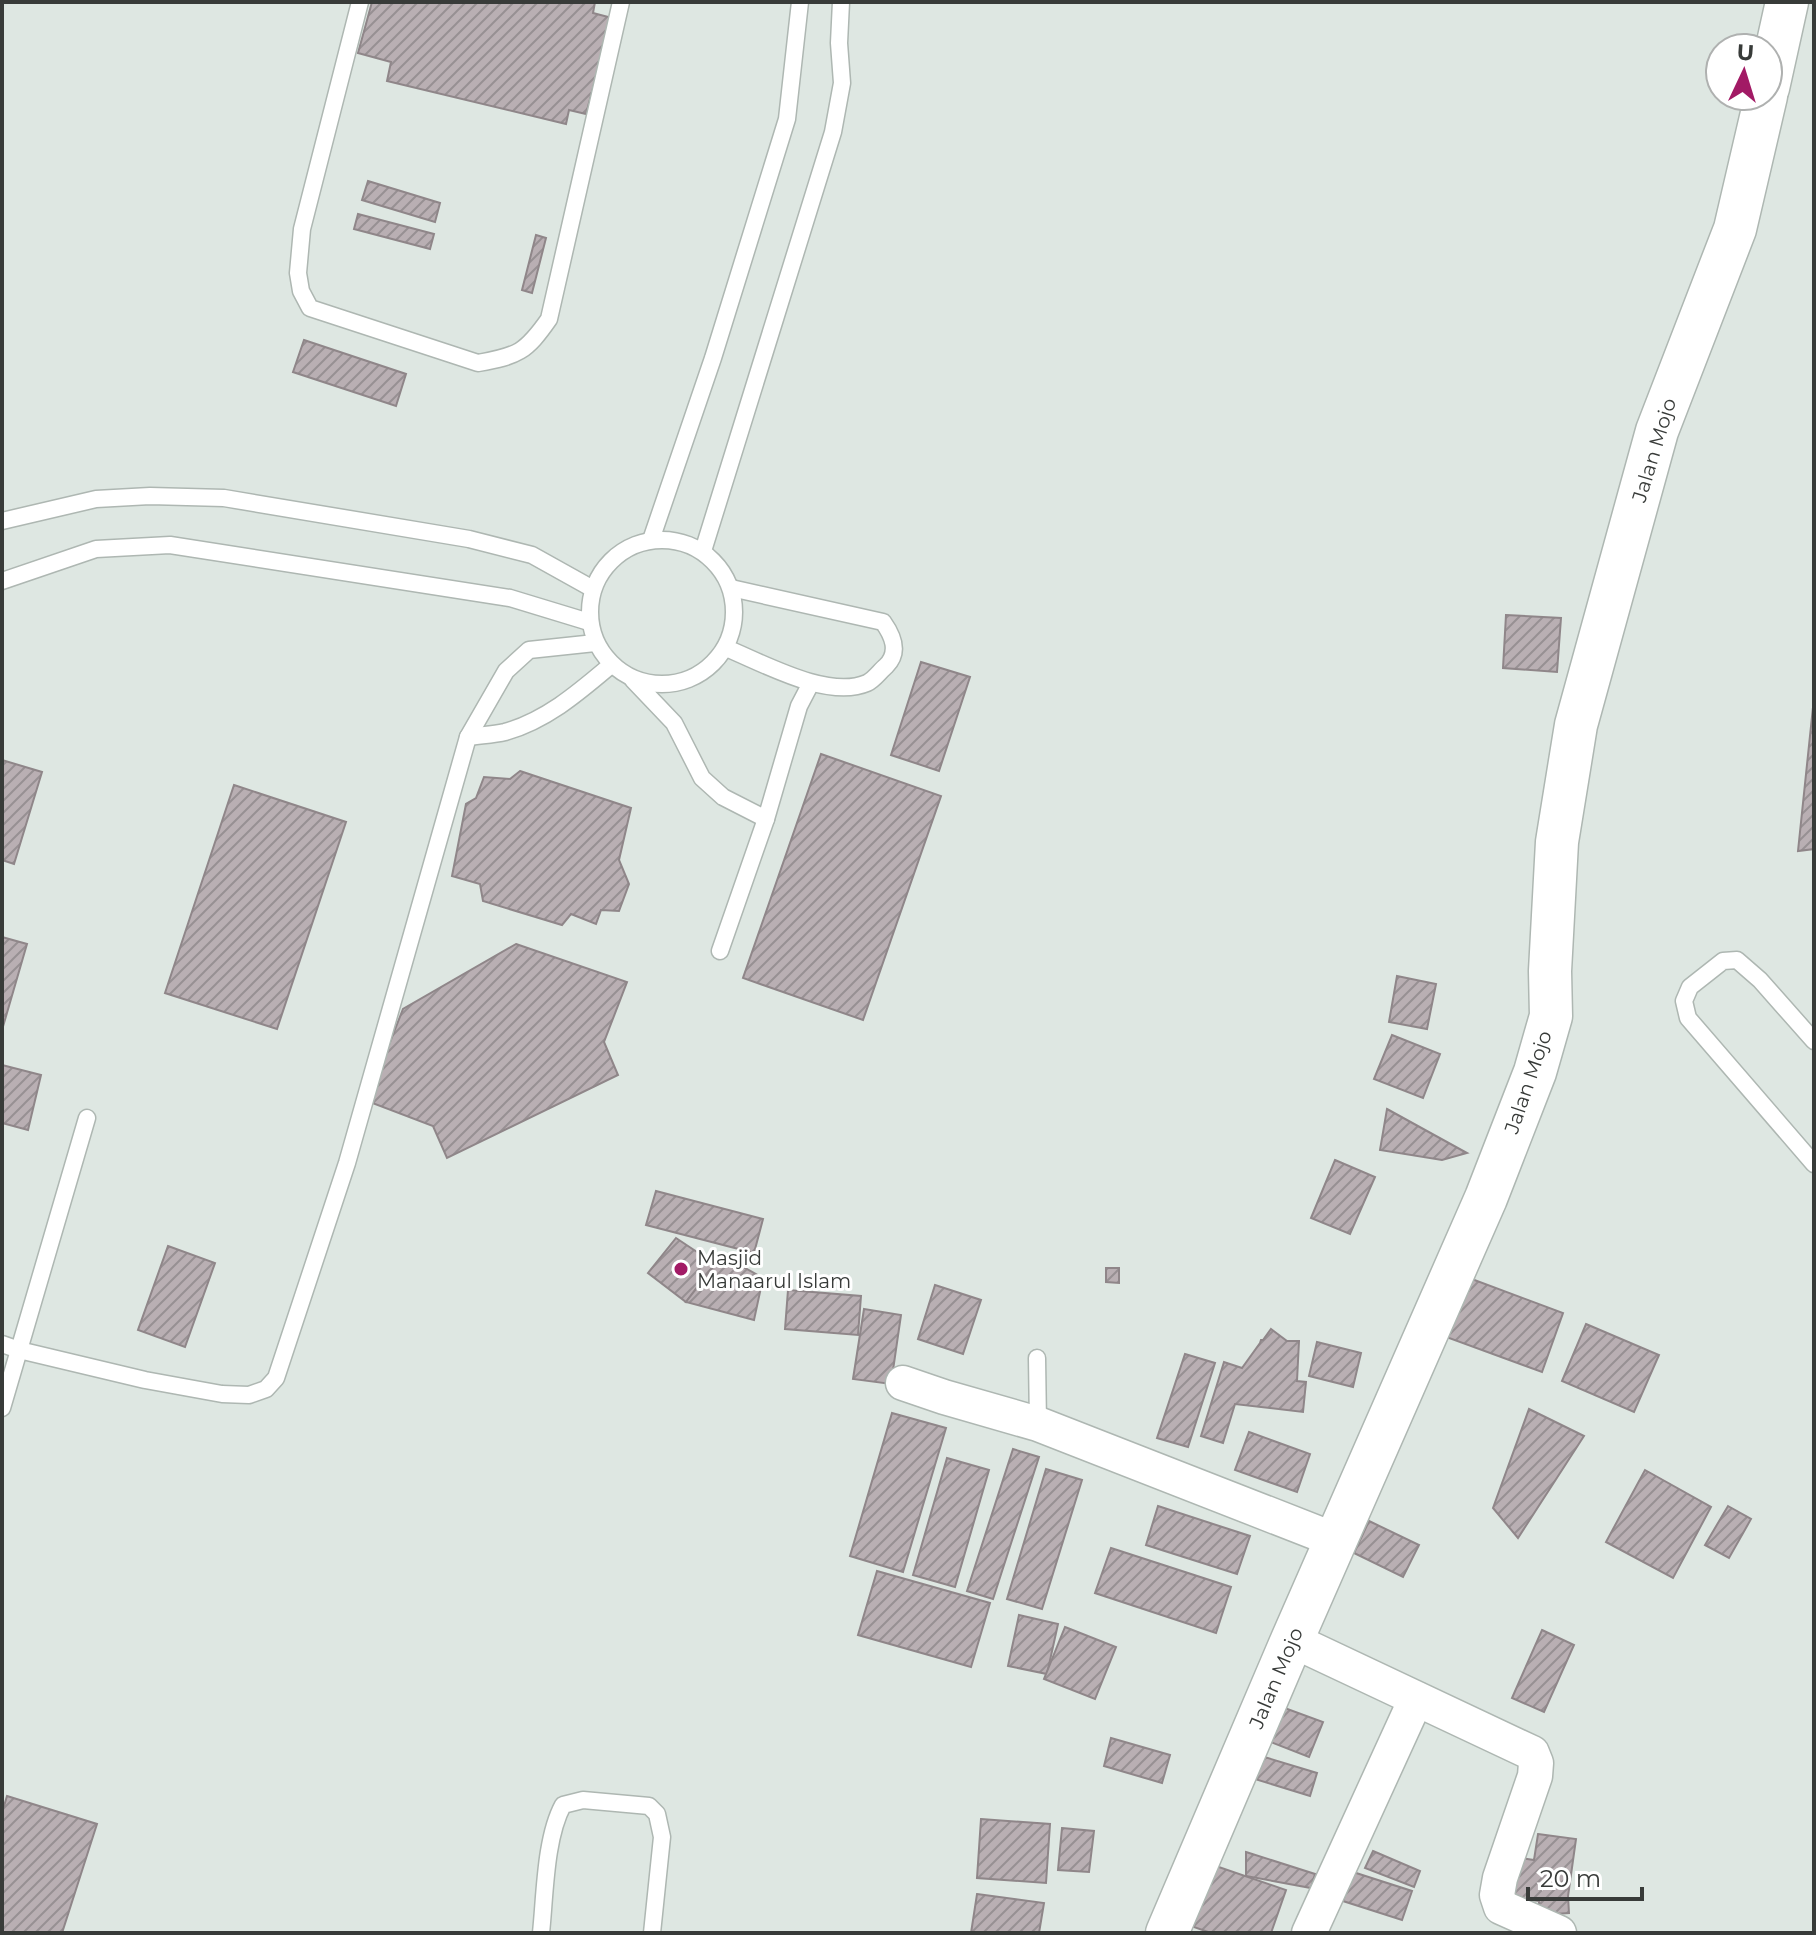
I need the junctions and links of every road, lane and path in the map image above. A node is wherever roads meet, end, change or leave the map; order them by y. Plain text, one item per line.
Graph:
1 (360, 2) edge
2 (621, 2) edge
3 (800, 2) edge
4 (841, 2) edge
5 (1787, 2) edge
6 (1780, 32) edge
7 (1762, 112) edge
8 (2, 521) edge
9 (651, 540) junction
10 (703, 551) junction
11 (2, 581) edge
12 (731, 588) junction
13 (593, 589) junction
14 (589, 622) junction
15 (595, 643) junction
16 (726, 648) junction
17 (611, 665) junction
18 (633, 680) junction
19 (811, 683) junction
20 (468, 737) junction
21 (766, 819) junction
22 (720, 951) dead end
23 (1814, 1041) edge
24 (87, 1118) dead end
25 (1814, 1164) edge
26 (2, 1344) edge
27 (19, 1350) junction
28 (1037, 1358) dead end
29 (903, 1383) dead end
30 (2, 1408) edge
31 (1038, 1424) junction
32 (1335, 1540) junction
33 (1292, 1640) junction
34 (1416, 1699) junction
35 (541, 1933) edge
36 (652, 1933) edge
37 (1167, 1933) edge
38 (1309, 1933) edge
39 (1559, 1933) edge

1 - 2 lane
3 - 9 lane
4 - 10 lane
5 - 6 street
7 - 32 street, Jalan Mojo
8 - 13 lane
9 - 10 lane
9 - 13 lane
10 - 12 lane
11 - 14 lane
12 - 16 lane
12 - 19 lane
13 - 14 lane
14 - 15 lane
15 - 17 lane
15 - 20 lane
16 - 18 lane
16 - 19 lane
17 - 18 lane
17 - 20 lane
18 - 21 lane
19 - 21 lane
20 - 27 lane
21 - 22 lane
23 - 25 lane
24 - 27 lane
26 - 27 lane
27 - 30 lane
28 - 31 lane
29 - 31 street
31 - 32 street
32 - 33 street, Jalan Mojo
33 - 34 street
33 - 37 street, Jalan Mojo
34 - 38 street
34 - 39 street
35 - 36 lane

